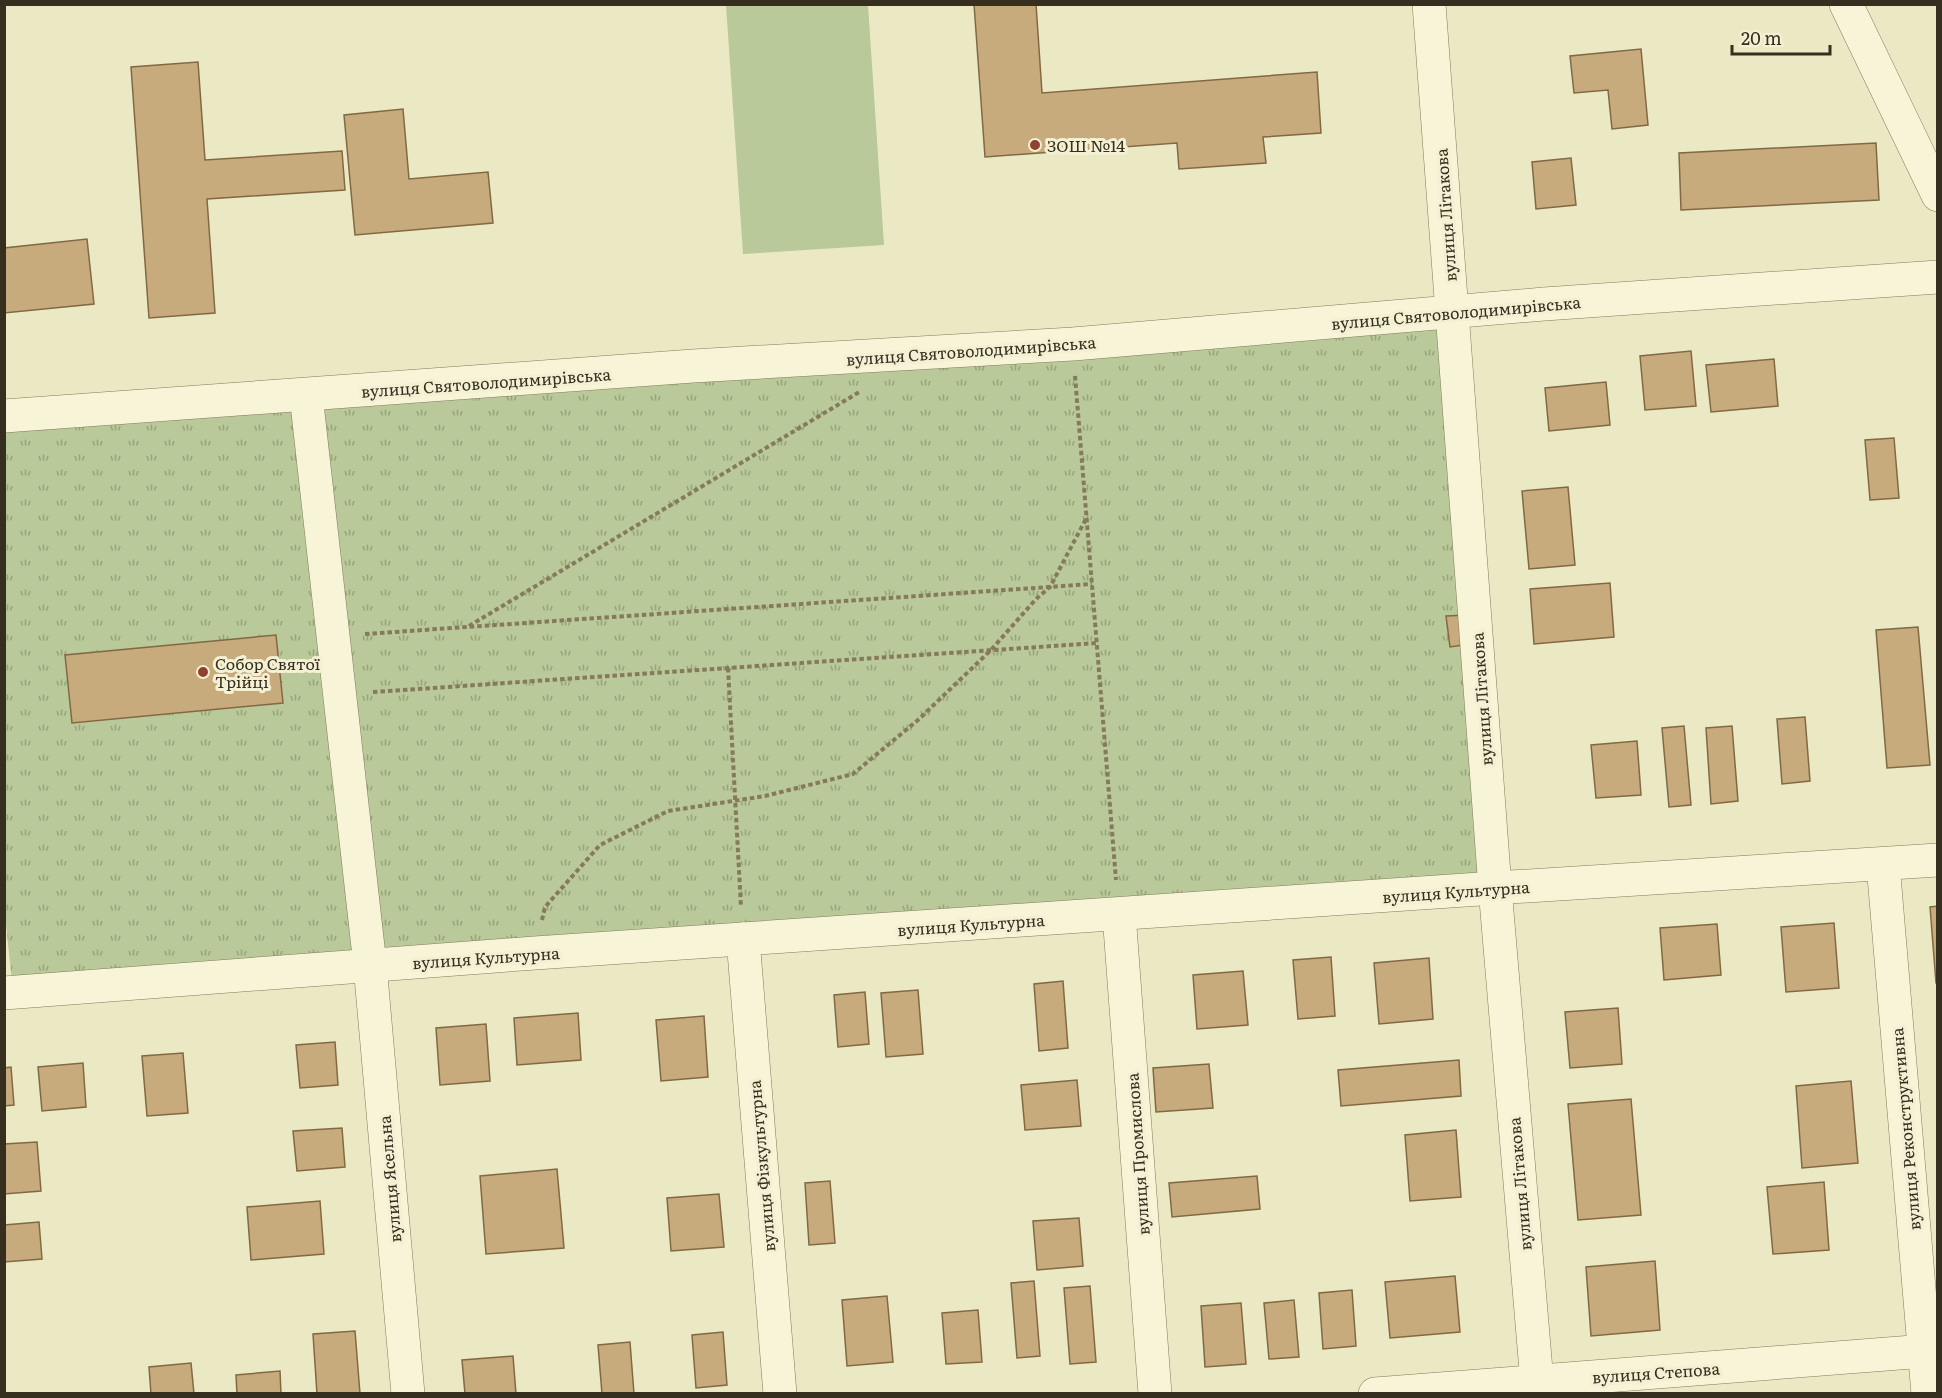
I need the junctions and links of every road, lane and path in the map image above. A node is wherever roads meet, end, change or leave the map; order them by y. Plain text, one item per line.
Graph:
1 (1429, 4) edge
2 (1846, 4) edge
3 (1938, 195) edge
4 (1938, 277) edge
5 (1452, 311) junction
6 (1073, 344) junction
7 (866, 388) dead end
8 (306, 395) junction
9 (4, 416) edge
10 (1087, 517) junction
11 (1092, 584) junction
12 (1050, 587) junction
13 (467, 627) junction
14 (333, 636) junction
15 (1096, 643) junction
16 (991, 650) junction
17 (728, 668) junction
18 (340, 695) junction
19 (736, 801) junction
20 (1938, 860) edge
21 (1883, 864) junction
22 (1495, 888) junction
23 (1119, 914) junction
24 (743, 939) junction
25 (535, 953) junction
26 (370, 965) junction
27 (4, 993) edge
28 (1930, 1351) edge
29 (1537, 1387) edge
30 (408, 1394) edge
31 (780, 1394) edge
32 (1155, 1394) edge
33 (1375, 1394) edge
34 (1928, 1394) edge

1 - 5 street, вулиця Літакова
2 - 3 street
4 - 5 street, вулиця Святоволодимирівська
5 - 6 street, вулиця Святоволодимирівська
5 - 22 street, вулиця Літакова
6 - 8 street, вулиця Святоволодимирівська
6 - 10 path
7 - 13 path
8 - 9 street, вулиця Святоволодимирівська
8 - 14 street, вулиця Ясельна
10 - 11 path
10 - 12 path
11 - 12 path
11 - 15 path
12 - 13 path
12 - 16 path
13 - 14 path
14 - 18 street, вулиця Ясельна
15 - 16 path
15 - 23 path
16 - 17 path
16 - 19 path
17 - 18 path
17 - 19 path
18 - 26 street, вулиця Ясельна
19 - 24 path
19 - 25 path
20 - 21 street, вулиця Культурна
21 - 22 street, вулиця Культурна
21 - 28 street, вулиця Реконструктивна
22 - 23 street, вулиця Культурна
22 - 29 street, вулиця Літакова
23 - 24 street, вулиця Культурна
23 - 32 street, вулиця Промислова
24 - 25 street, вулиця Культурна
24 - 31 street, вулиця Фізкультурна
25 - 26 street, вулиця Культурна
26 - 27 street, вулиця Культурна
26 - 30 street, вулиця Ясельна
28 - 29 street, вулиця Степова
28 - 34 street, вулиця Реконструктивна
29 - 33 street, вулиця Степова

